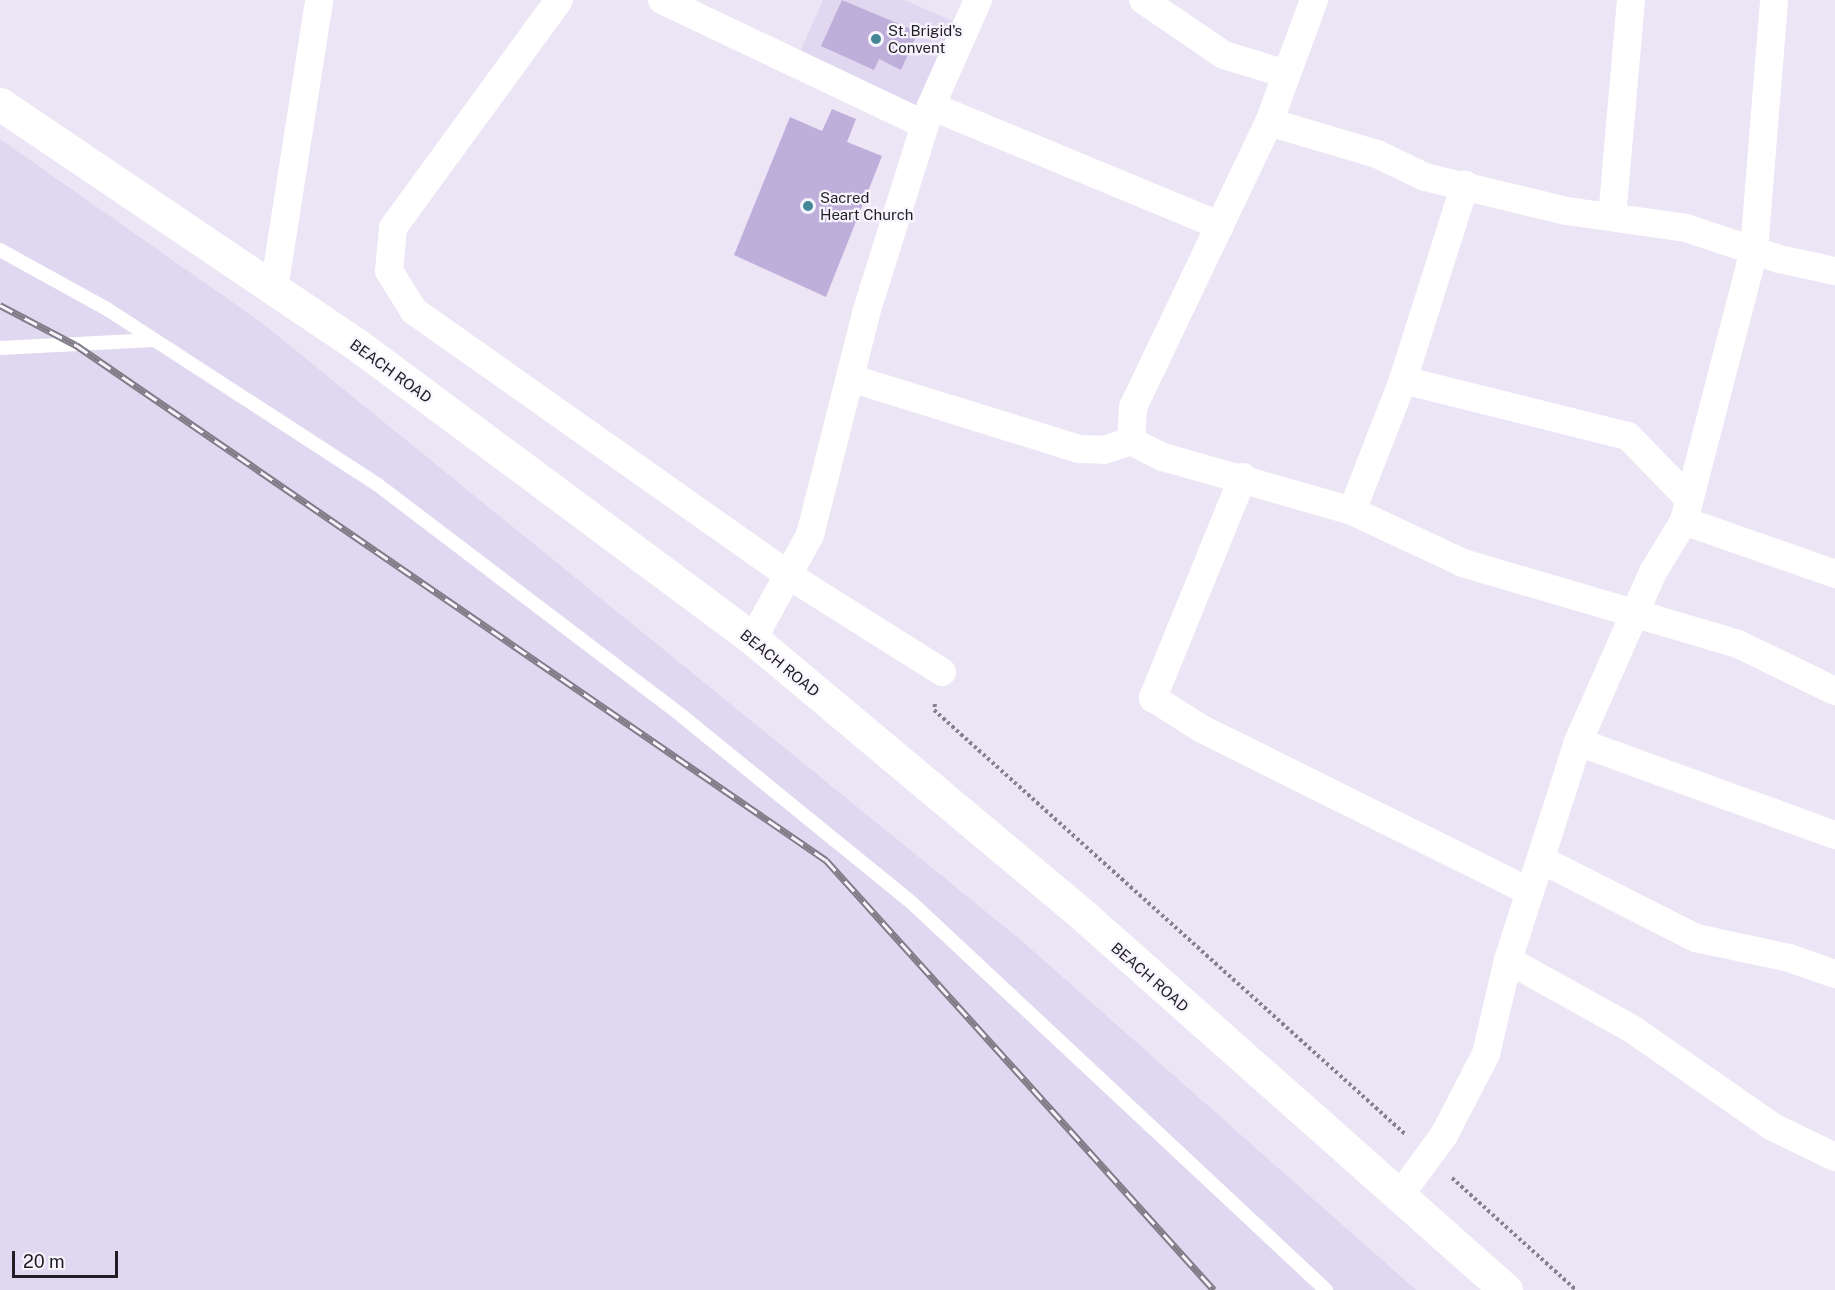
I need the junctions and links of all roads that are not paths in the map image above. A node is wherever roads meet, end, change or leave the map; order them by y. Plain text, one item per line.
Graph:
1 (320, 0) edge
2 (559, 0) edge
3 (662, 0) edge
4 (978, 0) edge
5 (1143, 0) edge
6 (1314, 0) edge
7 (1631, 0) edge
8 (1774, 0) edge
9 (1286, 74) junction
10 (0, 104) edge
11 (928, 115) junction
12 (1269, 122) junction
13 (1465, 185) junction
14 (1612, 217) junction
15 (1221, 226) junction
16 (0, 250) edge
17 (1754, 250) junction
18 (1835, 271) edge
19 (274, 289) junction
20 (154, 340) junction
21 (0, 348) edge
22 (850, 378) junction
23 (1403, 380) junction
24 (1131, 441) junction
25 (1243, 477) junction
26 (1686, 509) junction
27 (1352, 511) junction
28 (1835, 574) edge
29 (788, 575) junction
30 (1638, 612) junction
31 (753, 639) junction
32 (942, 672) road end
33 (1835, 691) edge
34 (1578, 742) junction
35 (1835, 835) edge
36 (1542, 860) junction
37 (1529, 891) junction
38 (1508, 960) junction
39 (1835, 974) edge
40 (1835, 1157) edge
41 (1400, 1195) junction
42 (1326, 1290) edge
43 (1506, 1290) edge

1 - 19 street
2 - 29 street
3 - 11 street
4 - 11 street
5 - 9 street
6 - 9 street
7 - 14 street
8 - 17 street
9 - 12 street
10 - 19 main road, BEACH ROAD
11 - 15 street
11 - 22 street
12 - 13 street
12 - 15 street
13 - 14 street
13 - 23 street
14 - 17 street
15 - 24 street
16 - 20 lane
17 - 18 street
17 - 26 street
19 - 31 main road, BEACH ROAD
20 - 21 lane
20 - 42 lane
22 - 24 street
22 - 29 street
23 - 26 street
23 - 27 street
24 - 25 street
25 - 27 street
25 - 37 street
26 - 28 street
26 - 30 street
27 - 30 street
29 - 31 street
29 - 32 street
30 - 33 street
30 - 34 street
31 - 41 main road, BEACH ROAD
34 - 35 street
34 - 36 street
36 - 37 street
36 - 39 street
37 - 38 street
38 - 40 street
38 - 41 street
41 - 43 main road, BEACH ROAD

